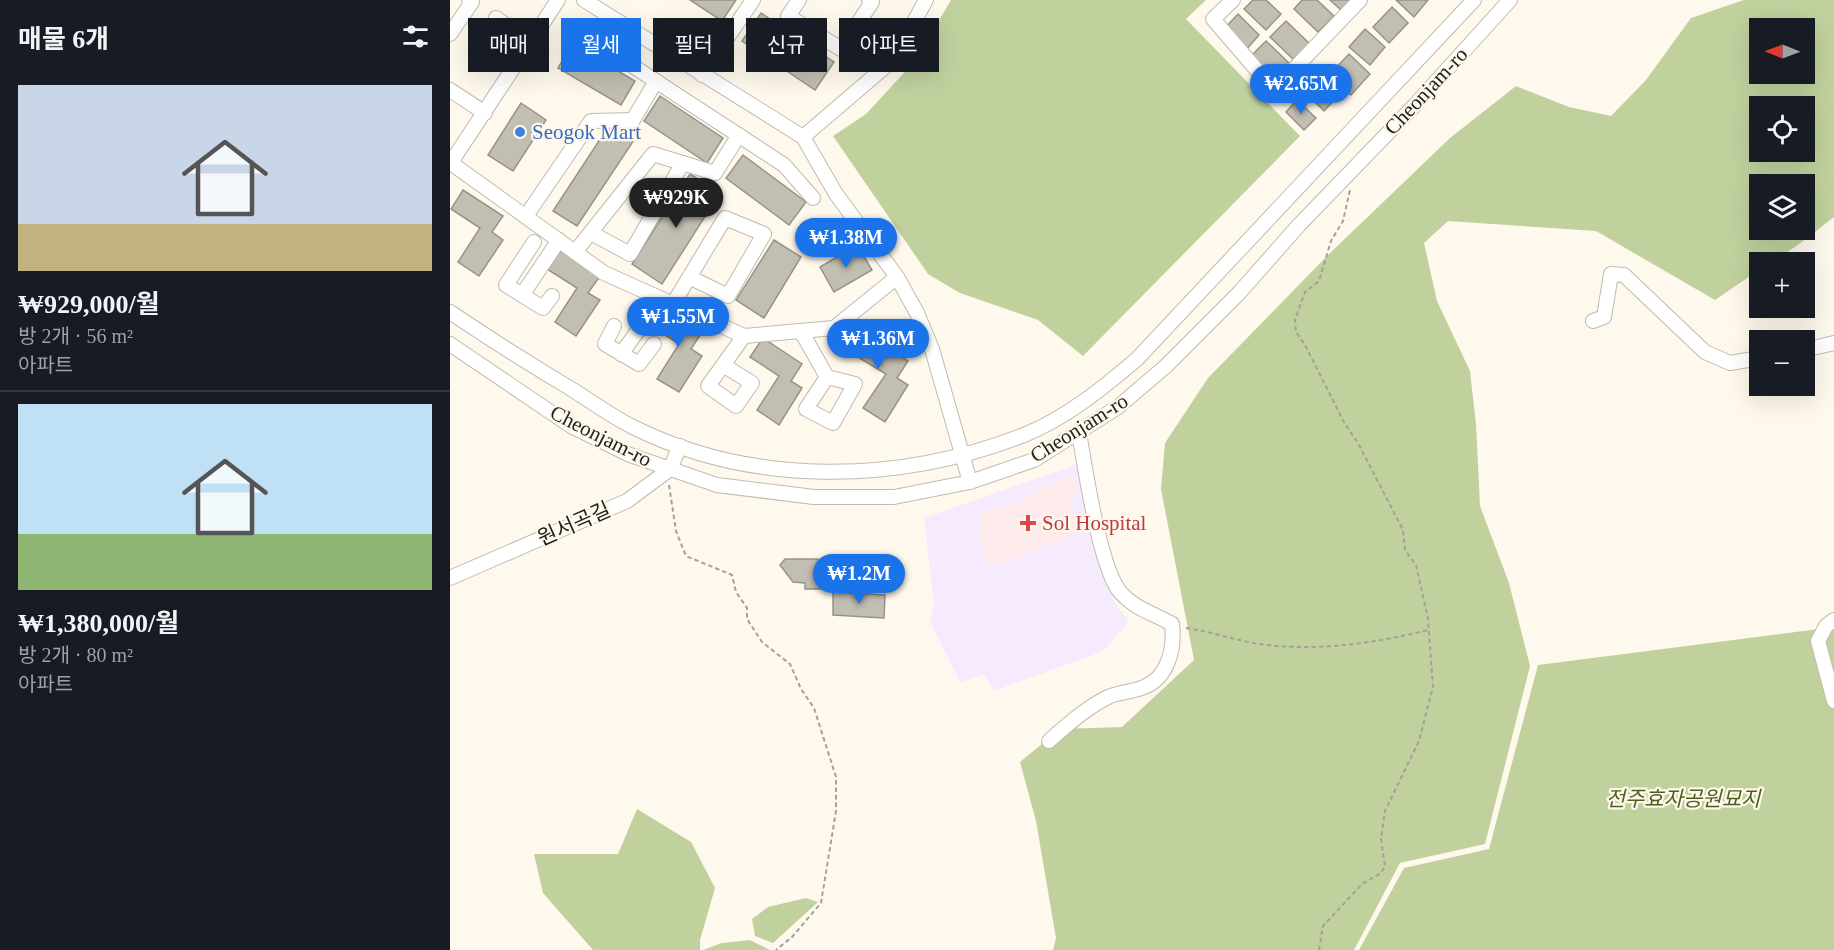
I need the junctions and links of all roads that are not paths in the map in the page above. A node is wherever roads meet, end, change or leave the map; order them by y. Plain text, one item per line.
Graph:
1 (469, 0) edge
2 (558, 0) edge
3 (584, 0) edge
4 (753, 0) edge
5 (798, 0) edge
6 (869, 0) edge
7 (926, 0) edge
8 (1233, 0) edge
9 (1360, 0) edge
10 (1474, 0) edge
11 (1510, 0) edge
12 (547, 18) edge
13 (450, 34) edge
14 (641, 71) edge
15 (512, 72) edge
16 (702, 75) junction
17 (656, 81) junction
18 (452, 96) edge
19 (485, 112) junction
20 (739, 135) junction
21 (803, 137) junction
22 (683, 163) junction
23 (450, 164) edge
24 (813, 198) dead end
25 (526, 216) junction
26 (591, 232) junction
27 (559, 240) junction
28 (534, 242) dead end
29 (575, 252) junction
30 (689, 277) junction
31 (897, 277) junction
32 (522, 295) junction
33 (552, 296) dead end
34 (667, 302) junction
35 (450, 312) edge
36 (1593, 321) dead end
37 (614, 326) dead end
38 (801, 331) junction
39 (744, 336) junction
40 (1834, 343) edge
41 (450, 344) edge
42 (654, 344) dead end
43 (1815, 347) edge
44 (621, 354) junction
45 (1749, 360) edge
46 (723, 365) dead end
47 (827, 377) dead end
48 (1079, 433) junction
49 (680, 446) junction
50 (964, 453) junction
51 (668, 471) junction
52 (970, 482) junction
53 (450, 578) edge
54 (1834, 620) edge
55 (1834, 701) edge
56 (1049, 741) dead end

1 - 13 street
2 - 12 street
3 - 16 street
4 - 16 street
5 - 6 street
7 - 21 street
8 - 9 street
10 - 50 street, Cheonjam-ro
11 - 48 street, Cheonjam-ro
14 - 17 street
15 - 19 street
16 - 21 street
17 - 20 street
17 - 25 street
18 - 19 street
19 - 23 street
20 - 22 street
20 - 24 street
21 - 31 street
22 - 26 street
22 - 26 street
23 - 25 street
25 - 27 street
26 - 29 street
27 - 29 street
27 - 32 street
28 - 32 street
29 - 34 street
30 - 30 street
30 - 34 street
31 - 38 street
31 - 50 street
32 - 33 street
34 - 39 street
34 - 44 street
35 - 49 street, Cheonjam-ro
36 - 45 street
37 - 44 street
38 - 39 street
38 - 47 street
39 - 46 street
40 - 43 street
41 - 51 street, Cheonjam-ro
42 - 44 street
48 - 52 street, Cheonjam-ro
48 - 56 street
49 - 50 street, Cheonjam-ro
49 - 51 street
50 - 52 street
51 - 52 street, Cheonjam-ro
51 - 53 street, 원서곡길
54 - 55 street

